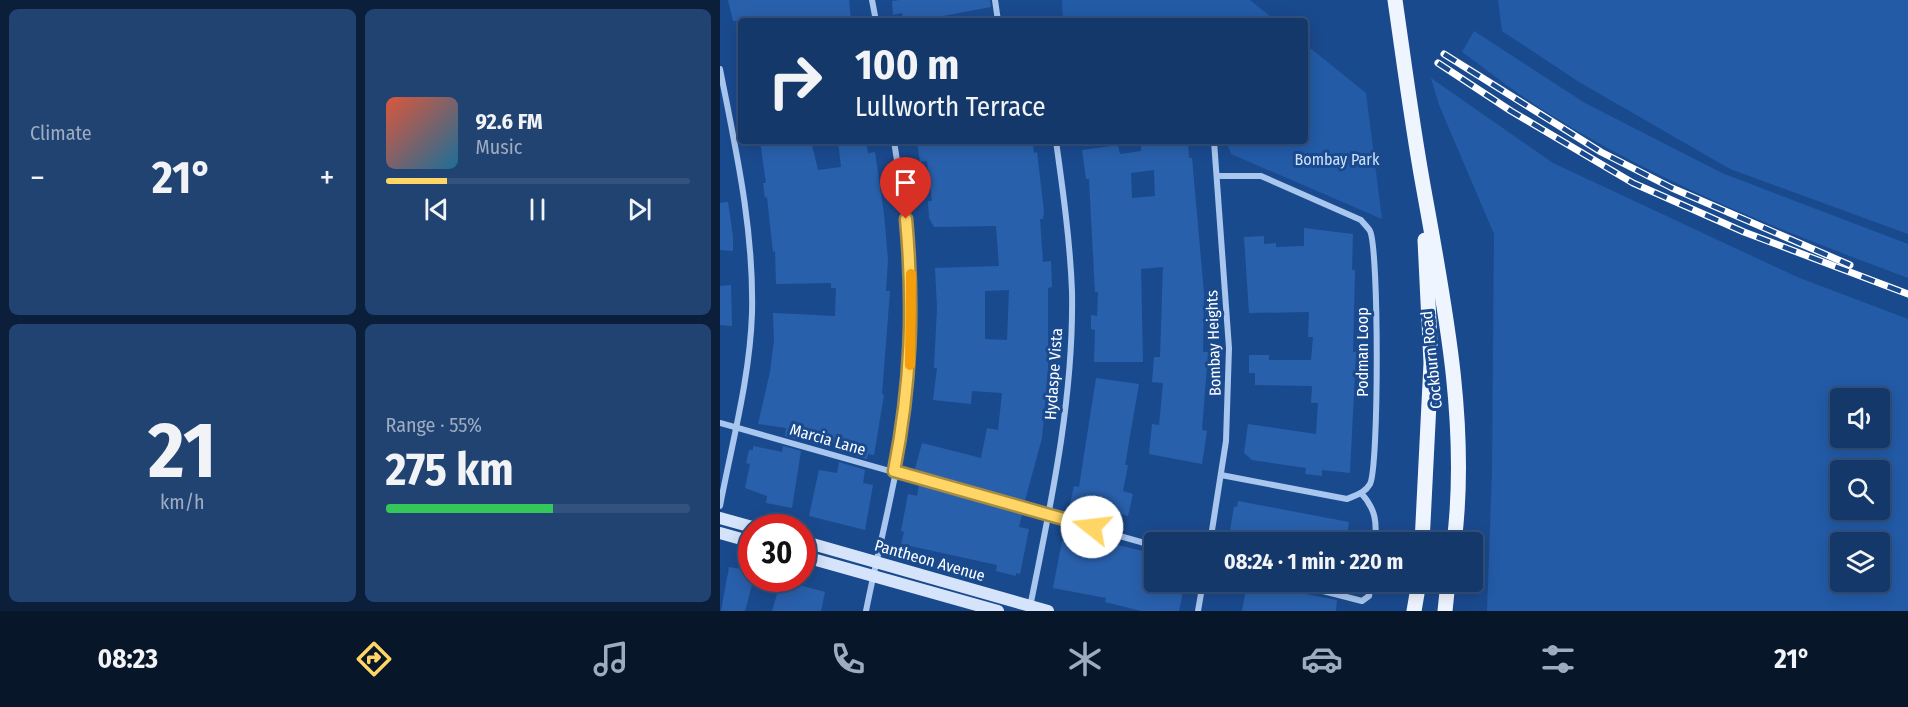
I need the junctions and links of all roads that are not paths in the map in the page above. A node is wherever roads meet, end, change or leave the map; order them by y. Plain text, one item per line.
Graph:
1 (872, 0) edge
2 (995, 0) edge
3 (1395, 0) edge
4 (875, 18) edge
5 (998, 18) edge
6 (720, 69) edge
7 (894, 144) edge
8 (1056, 144) edge
9 (1214, 144) edge
10 (1421, 174) junction
11 (1217, 176) junction
12 (720, 423) edge
13 (735, 426) junction
14 (894, 471) junction
15 (1221, 475) junction
16 (1361, 493) junction
17 (720, 506) edge
18 (1049, 515) junction
19 (720, 518) edge
20 (738, 523) edge
21 (1212, 532) edge
22 (1376, 532) edge
23 (1423, 532) edge
24 (1455, 532) edge
25 (720, 533) edge
26 (738, 538) edge
27 (1144, 543) edge
28 (816, 545) edge
29 (816, 560) edge
30 (876, 562) junction
31 (873, 576) junction
32 (1201, 592) edge
33 (1327, 592) edge
34 (1370, 592) edge
35 (1417, 592) edge
36 (1447, 592) edge
37 (1030, 608) edge
38 (866, 611) edge
39 (998, 611) edge
40 (1048, 611) edge
41 (1198, 611) edge
42 (1414, 611) edge
43 (1445, 611) edge

1 - 4 street
2 - 5 street
3 - 10 main road, Cockburn Road
6 - 13 street
7 - 14 street
8 - 18 street, Hydaspe Vista
9 - 11 street, Bombay Heights
10 - 23 main road, Cockburn Road
10 - 24 main road, Cockburn Road
11 - 15 street, Bombay Heights
11 - 16 street, Podman Loop
12 - 13 street, Marcia Lane
13 - 14 street, Marcia Lane
13 - 17 street
14 - 18 street, Marcia Lane
14 - 30 street
15 - 16 street
15 - 21 street, Bombay Heights
16 - 22 street
18 - 27 street, Marcia Lane
18 - 37 street, Hydaspe Vista
19 - 20 main road
25 - 26 main road
28 - 30 main road, Pantheon Avenue
29 - 31 main road, Pantheon Avenue
30 - 31 street
30 - 37 main road, Pantheon Avenue
31 - 38 street
31 - 39 main road, Pantheon Avenue
32 - 41 street
33 - 34 street
35 - 42 main road
36 - 43 main road
37 - 40 main road, Pantheon Avenue

